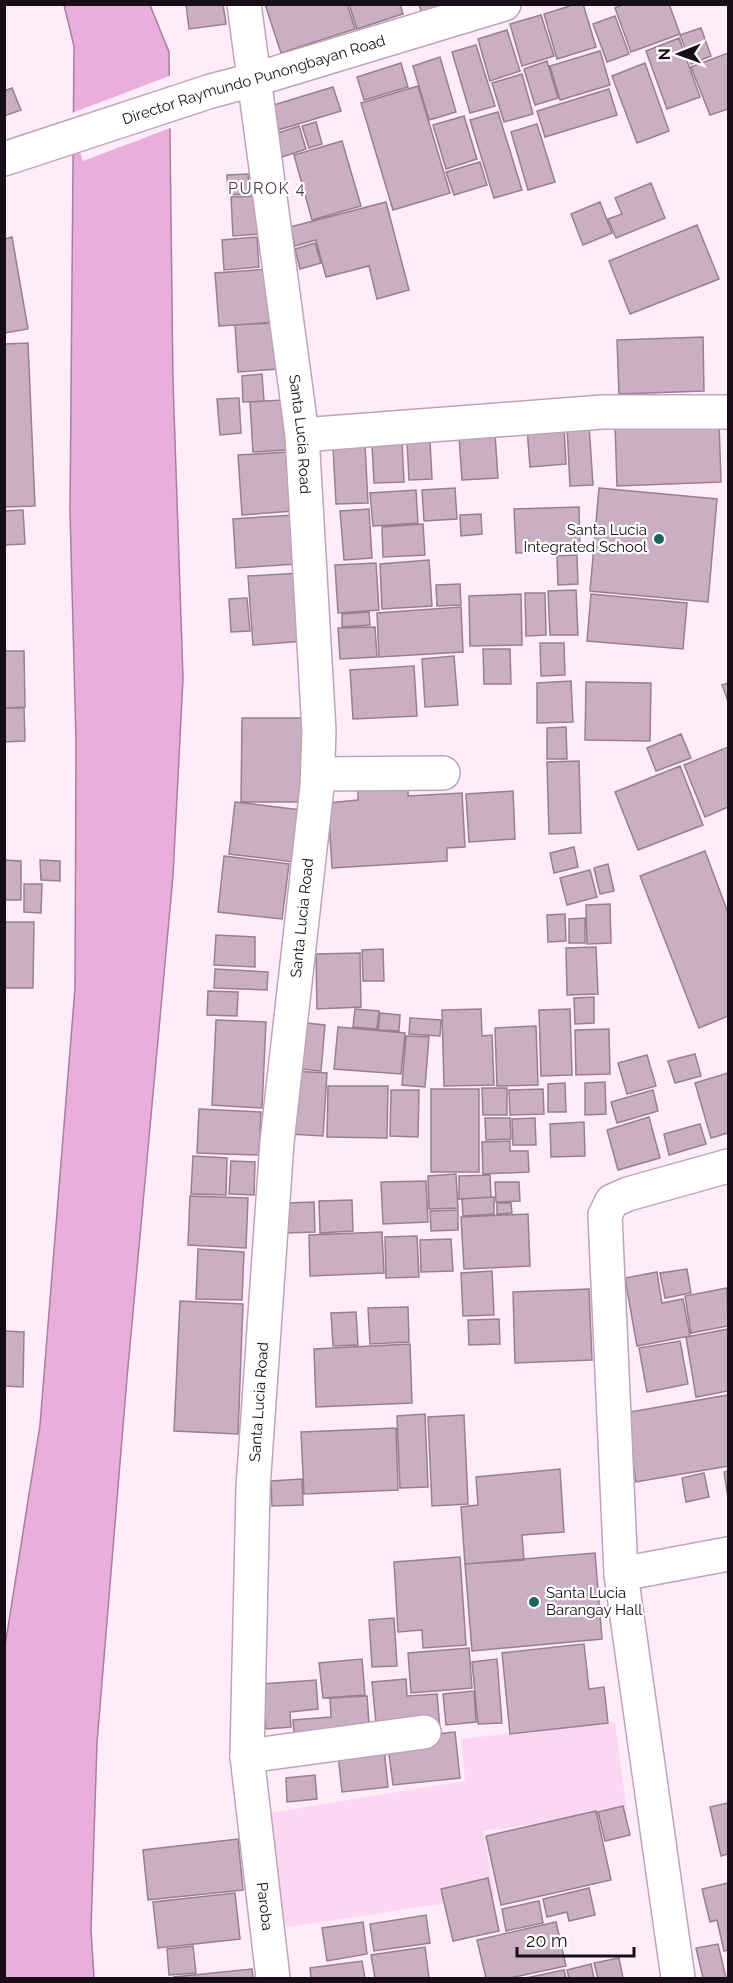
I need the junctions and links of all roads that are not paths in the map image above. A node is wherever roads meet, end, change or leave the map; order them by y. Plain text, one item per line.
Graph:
1 (244, 4) edge
2 (504, 4) edge
3 (253, 80) junction
4 (4, 159) edge
5 (729, 412) edge
6 (302, 435) junction
7 (443, 773) dead end
8 (318, 774) junction
9 (729, 1166) edge
10 (729, 1554) edge
11 (621, 1574) junction
12 (423, 1732) dead end
13 (247, 1756) junction
14 (257, 1834) joint
15 (273, 1978) edge
16 (678, 1978) edge

1 - 3 street, Santa Lucia Road
2 - 3 street, Director Raymundo Punongbayan Road
3 - 4 street, Director Raymundo Punongbayan Road
3 - 6 street, Santa Lucia Road
5 - 6 street
6 - 8 street, Santa Lucia Road
7 - 8 street
8 - 13 street, Santa Lucia Road
9 - 11 street
10 - 11 street
11 - 16 street
12 - 13 street
13 - 14 street, Santa Lucia Road
14 - 15 street, Paroba

